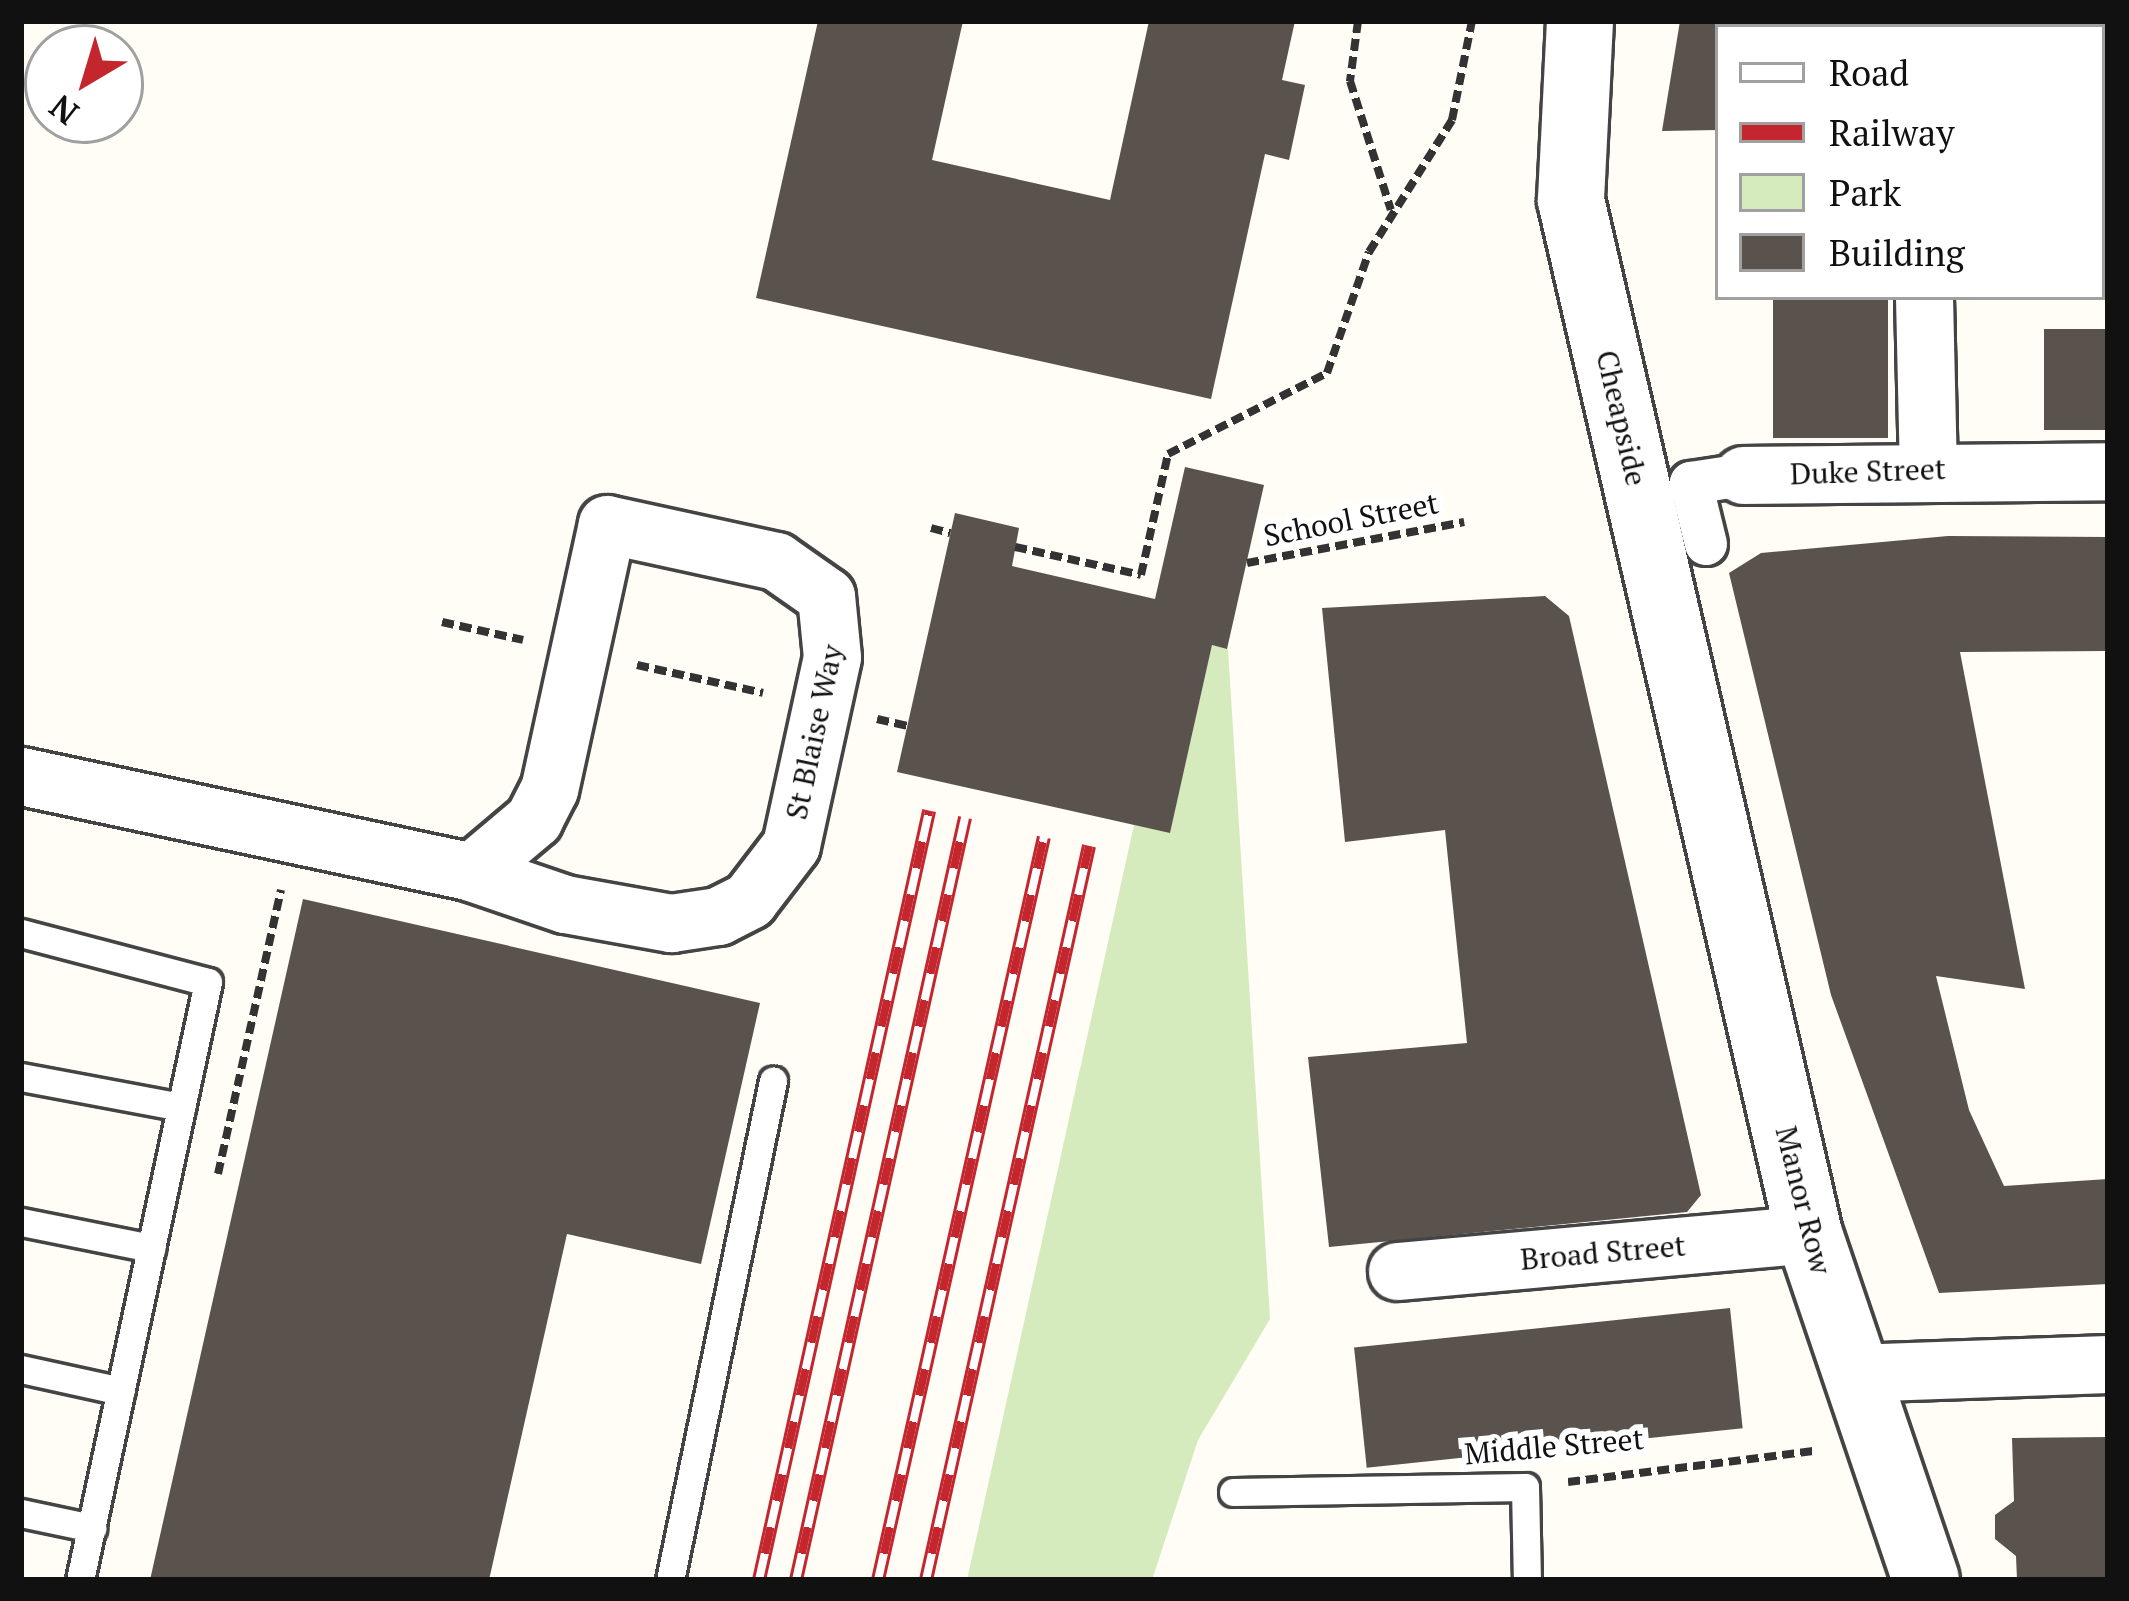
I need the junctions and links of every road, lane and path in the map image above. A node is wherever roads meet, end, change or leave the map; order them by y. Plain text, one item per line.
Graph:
1 (1358, 21) edge
2 (1472, 21) edge
3 (1580, 21) edge
4 (1392, 211) junction
5 (1924, 300) edge
6 (1928, 467) junction
7 (2108, 471) edge
8 (1743, 475) joint
9 (1464, 522) dead end
10 (931, 529) dead end
11 (950, 533) dead end
12 (1706, 544) dead end
13 (1015, 547) dead end
14 (1247, 563) dead end
15 (442, 622) dead end
16 (579, 652) junction
17 (822, 706) junction
18 (907, 726) dead end
19 (21, 776) edge
20 (1712, 810) joint
21 (471, 872) junction
22 (21, 933) edge
23 (21, 1077) edge
24 (773, 1081) dead end
25 (181, 1107) junction
26 (21, 1222) edge
27 (1809, 1234) junction
28 (151, 1248) junction
29 (1397, 1271) dead end
30 (2108, 1364) edge
31 (21, 1369) edge
32 (1853, 1373) junction
33 (121, 1391) junction
34 (1880, 1443) junction
35 (1525, 1487) junction
36 (1233, 1492) dead end
37 (21, 1513) edge
38 (92, 1528) junction
39 (80, 1580) edge
40 (670, 1580) edge
41 (1527, 1580) edge
42 (1926, 1580) edge

1 - 4 path
2 - 4 path
3 - 20 street, Cheapside
4 - 13 path
5 - 6 street
6 - 7 street, Duke Street
6 - 8 street, Duke Street
8 - 12 street, Duke Street
9 - 14 path, School Street
10 - 11 path
15 - 16 path
16 - 17 path
16 - 17 street, St Blaise Way
16 - 21 street, St Blaise Way
17 - 18 path
17 - 21 street, St Blaise Way
19 - 21 street, St Blaise Way
20 - 27 street, Manor Row
22 - 25 lane
23 - 25 lane
24 - 40 lane
25 - 28 lane
26 - 28 lane
27 - 29 street, Broad Street
27 - 32 street, Manor Row
28 - 33 lane
30 - 32 street
31 - 33 lane
32 - 34 street, Manor Row
33 - 38 lane
34 - 35 path, Middle Street
34 - 42 street, Manor Row
35 - 36 lane, Middle Street
35 - 41 lane
37 - 38 lane
38 - 39 lane

